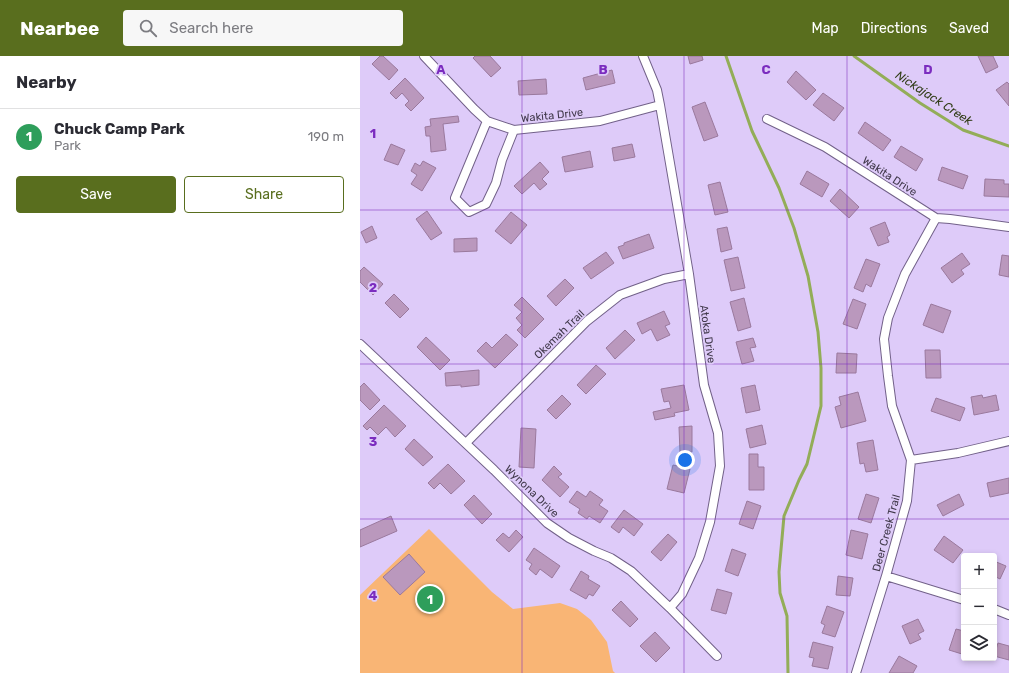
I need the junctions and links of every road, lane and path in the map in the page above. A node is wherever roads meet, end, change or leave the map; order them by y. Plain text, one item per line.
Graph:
1 (424, 56) edge
2 (643, 56) edge
3 (660, 105) junction
4 (766, 118) dead end
5 (487, 121) junction
6 (514, 130) junction
7 (936, 218) junction
8 (1009, 227) edge
9 (688, 274) junction
10 (360, 344) edge
11 (1009, 441) edge
12 (466, 443) junction
13 (911, 460) junction
14 (886, 576) junction
15 (961, 599) edge
16 (670, 608) junction
17 (997, 611) edge
18 (1009, 615) edge
19 (716, 656) dead end
20 (856, 673) edge

1 - 5 street, Wakita Drive
2 - 3 street, Atoka Drive
3 - 6 street, Wakita Drive
3 - 9 street, Atoka Drive
4 - 7 street, Wakita Drive
5 - 6 street, Wakita Drive
5 - 6 street
7 - 8 street, Wakita Drive
7 - 13 street, Deer Creek Trail
9 - 12 street, Okemah Trail
9 - 16 street, Atoka Drive
10 - 12 street, Wynona Drive
11 - 13 street
12 - 16 street, Wynona Drive
13 - 14 street, Deer Creek Trail
14 - 15 street
14 - 20 street, Deer Creek Trail
16 - 19 street, Wynona Drive
17 - 18 street

